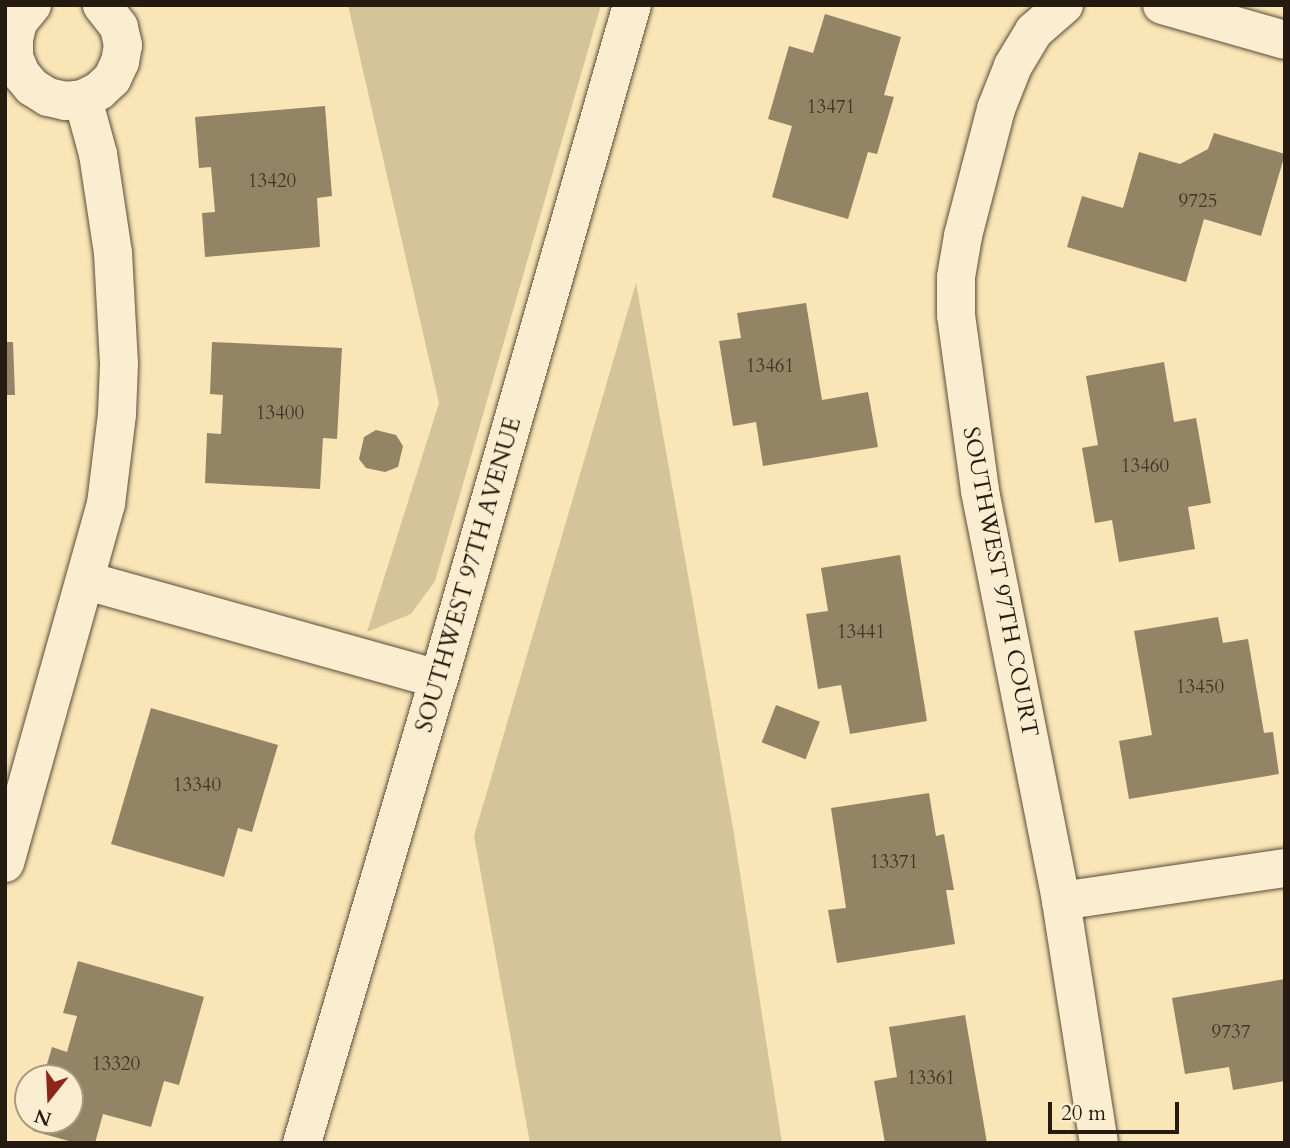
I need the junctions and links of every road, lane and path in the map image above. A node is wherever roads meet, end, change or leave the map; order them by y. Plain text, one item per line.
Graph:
1 (32, 5) edge
2 (102, 5) edge
3 (632, 5) edge
4 (1064, 5) edge
5 (1162, 5) edge
6 (1285, 40) edge
7 (83, 99) junction
8 (87, 581) junction
9 (439, 679) junction
10 (5, 863) edge
11 (1285, 868) edge
12 (1061, 901) junction
13 (302, 1143) edge
14 (1099, 1143) edge

1 - 7 street
2 - 7 street
3 - 9 street, SOUTHWEST 97TH AVENUE
4 - 12 street, SOUTHWEST 97TH COURT
5 - 6 street
7 - 8 street
8 - 9 street
8 - 10 street
9 - 13 street, SOUTHWEST 97TH AVENUE
11 - 12 street
12 - 14 street, SOUTHWEST 97TH COURT

